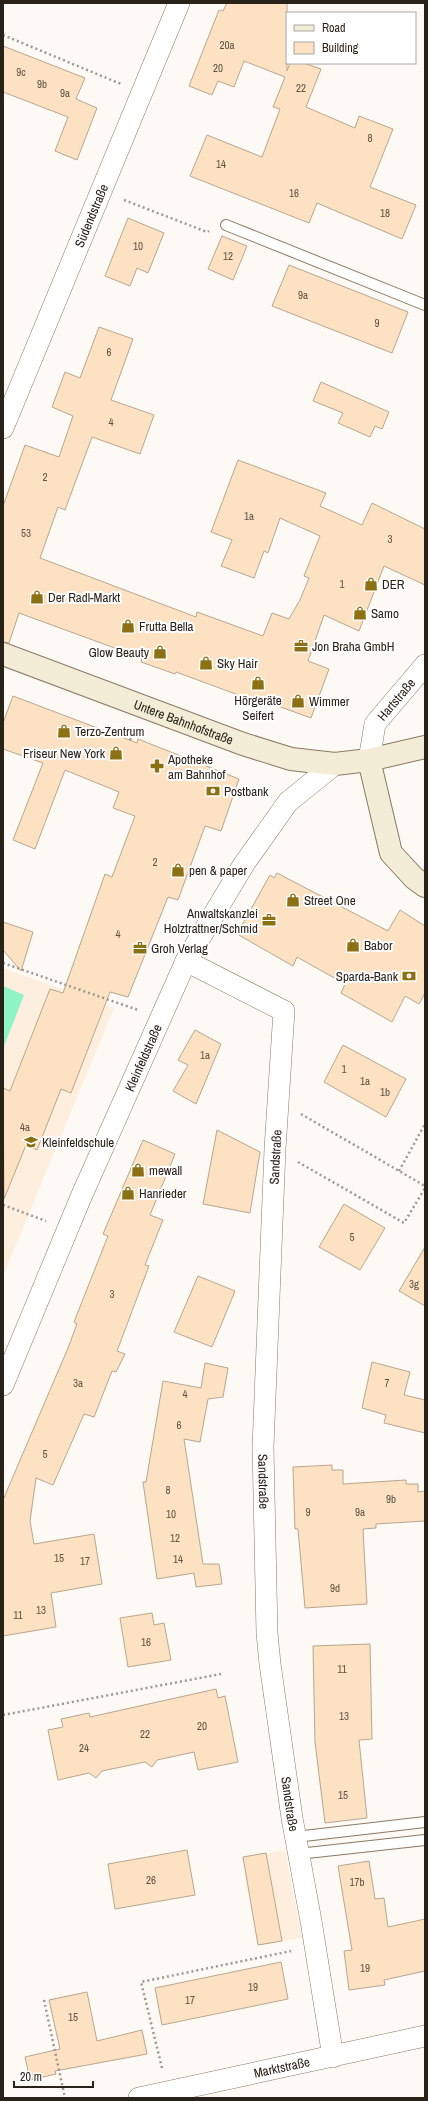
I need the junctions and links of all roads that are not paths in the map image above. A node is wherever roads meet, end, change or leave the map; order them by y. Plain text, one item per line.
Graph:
1 (179, 3) edge
2 (226, 225) road end
3 (425, 305) edge
4 (3, 428) edge
5 (3, 654) edge
6 (425, 665) edge
7 (425, 747) edge
8 (370, 760) junction
9 (334, 764) junction
10 (425, 886) edge
11 (186, 961) junction
12 (3, 1385) edge
13 (425, 1822) edge
14 (425, 1840) edge
15 (296, 1846) junction
16 (425, 2036) edge
17 (333, 2057) junction
18 (207, 2091) edge
19 (138, 2098) edge

1 - 4 street, Südendstraße
2 - 3 lane
5 - 9 street, Untere Bahnhofstraße
6 - 8 street, Hartstraße
7 - 8 street, Untere Bahnhofstraße
8 - 9 street, Untere Bahnhofstraße
8 - 10 street
9 - 11 street, Kleinfeldstraße
11 - 12 street, Kleinfeldstraße
11 - 15 street, Sandstraße
13 - 15 lane
14 - 15 lane
15 - 17 street, Sandstraße
16 - 17 street, Marktstraße
17 - 18 street, Marktstraße
18 - 19 street, Marktstraße

